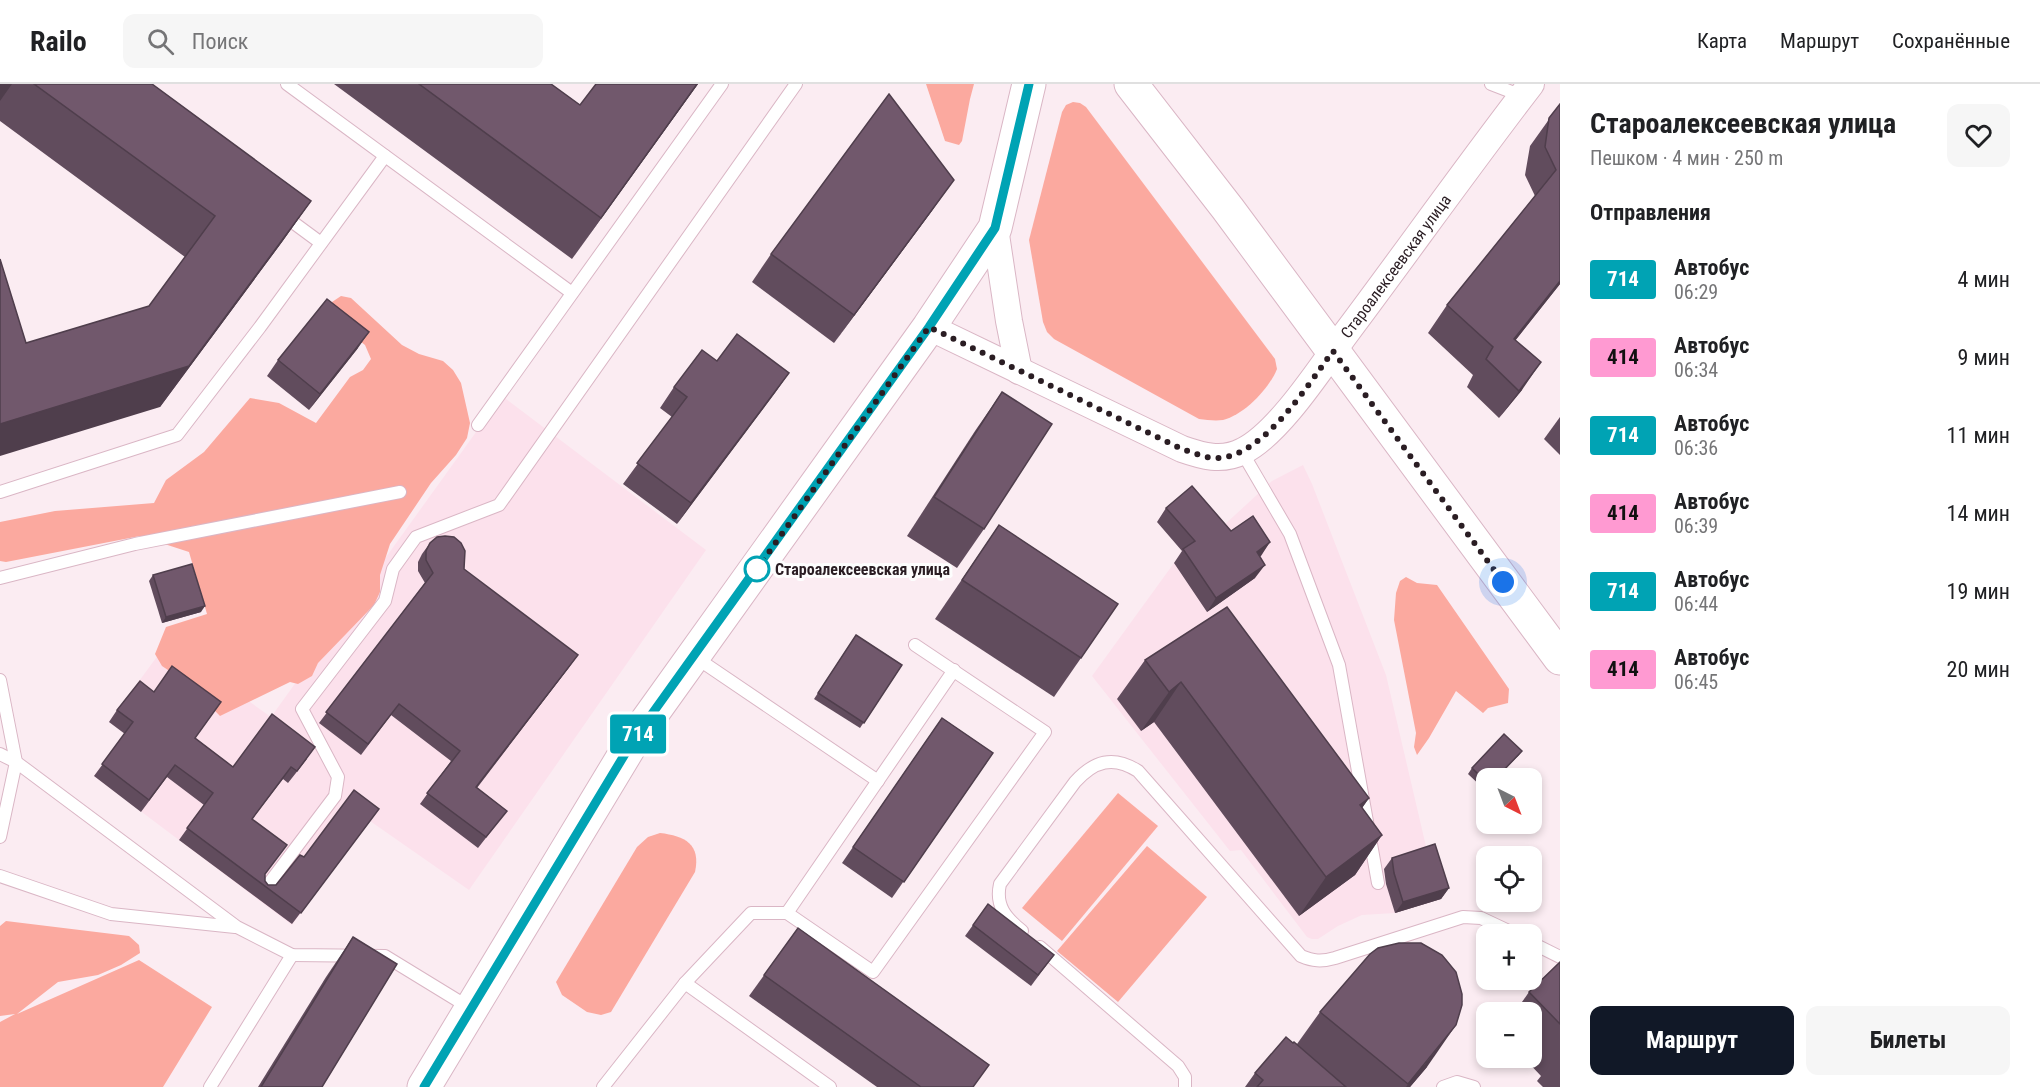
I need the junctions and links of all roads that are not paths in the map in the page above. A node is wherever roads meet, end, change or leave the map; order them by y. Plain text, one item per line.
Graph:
1 (287, 84) edge
2 (722, 84) edge
3 (796, 84) edge
4 (1029, 84) edge
5 (1131, 84) edge
6 (1491, 84) edge
7 (1526, 90) edge
8 (385, 156) junction
9 (277, 210) edge
10 (995, 228) junction
11 (321, 243) junction
12 (572, 293) junction
13 (929, 327) junction
14 (1333, 351) junction
15 (1019, 371) junction
16 (477, 425) dead end
17 (1242, 452) junction
18 (0, 492) edge
19 (400, 492) dead end
20 (0, 578) edge
21 (915, 645) dead end
22 (694, 656) junction
23 (1560, 658) edge
24 (954, 670) junction
25 (0, 680) edge
26 (0, 754) edge
27 (16, 762) junction
28 (878, 781) junction
29 (0, 837) edge
30 (0, 876) edge
31 (1378, 882) edge
32 (264, 890) edge
33 (787, 913) junction
34 (1494, 924) edge
35 (237, 927) junction
36 (1542, 948) edge
37 (292, 955) junction
38 (1560, 957) edge
39 (685, 983) junction
40 (471, 1009) junction
41 (210, 1087) edge
42 (424, 1087) edge
43 (603, 1087) edge
44 (830, 1087) edge
45 (1185, 1087) edge
46 (1443, 1087) edge
47 (1474, 1087) edge

1 - 8 lane
2 - 12 lane
3 - 32 lane
4 - 10 street
5 - 14 street
6 - 7 lane
7 - 14 street, Староалексеевская улица
8 - 11 lane
8 - 12 lane
9 - 11 lane
10 - 13 street
10 - 15 street
11 - 18 lane
12 - 16 lane
13 - 15 street, Староалексеевская улица
13 - 22 street
14 - 17 street, Староалексеевская улица
14 - 23 street
15 - 17 street, Староалексеевская улица
17 - 31 lane
19 - 20 lane
21 - 24 lane
22 - 28 lane
22 - 40 street
24 - 28 lane
24 - 33 lane
25 - 27 lane
26 - 27 lane
27 - 29 lane
27 - 35 lane
28 - 33 lane
30 - 35 lane
33 - 39 lane
34 - 45 lane
35 - 37 lane
36 - 38 lane
37 - 40 lane
37 - 41 lane
39 - 43 lane
39 - 44 lane
40 - 42 street
46 - 47 lane

